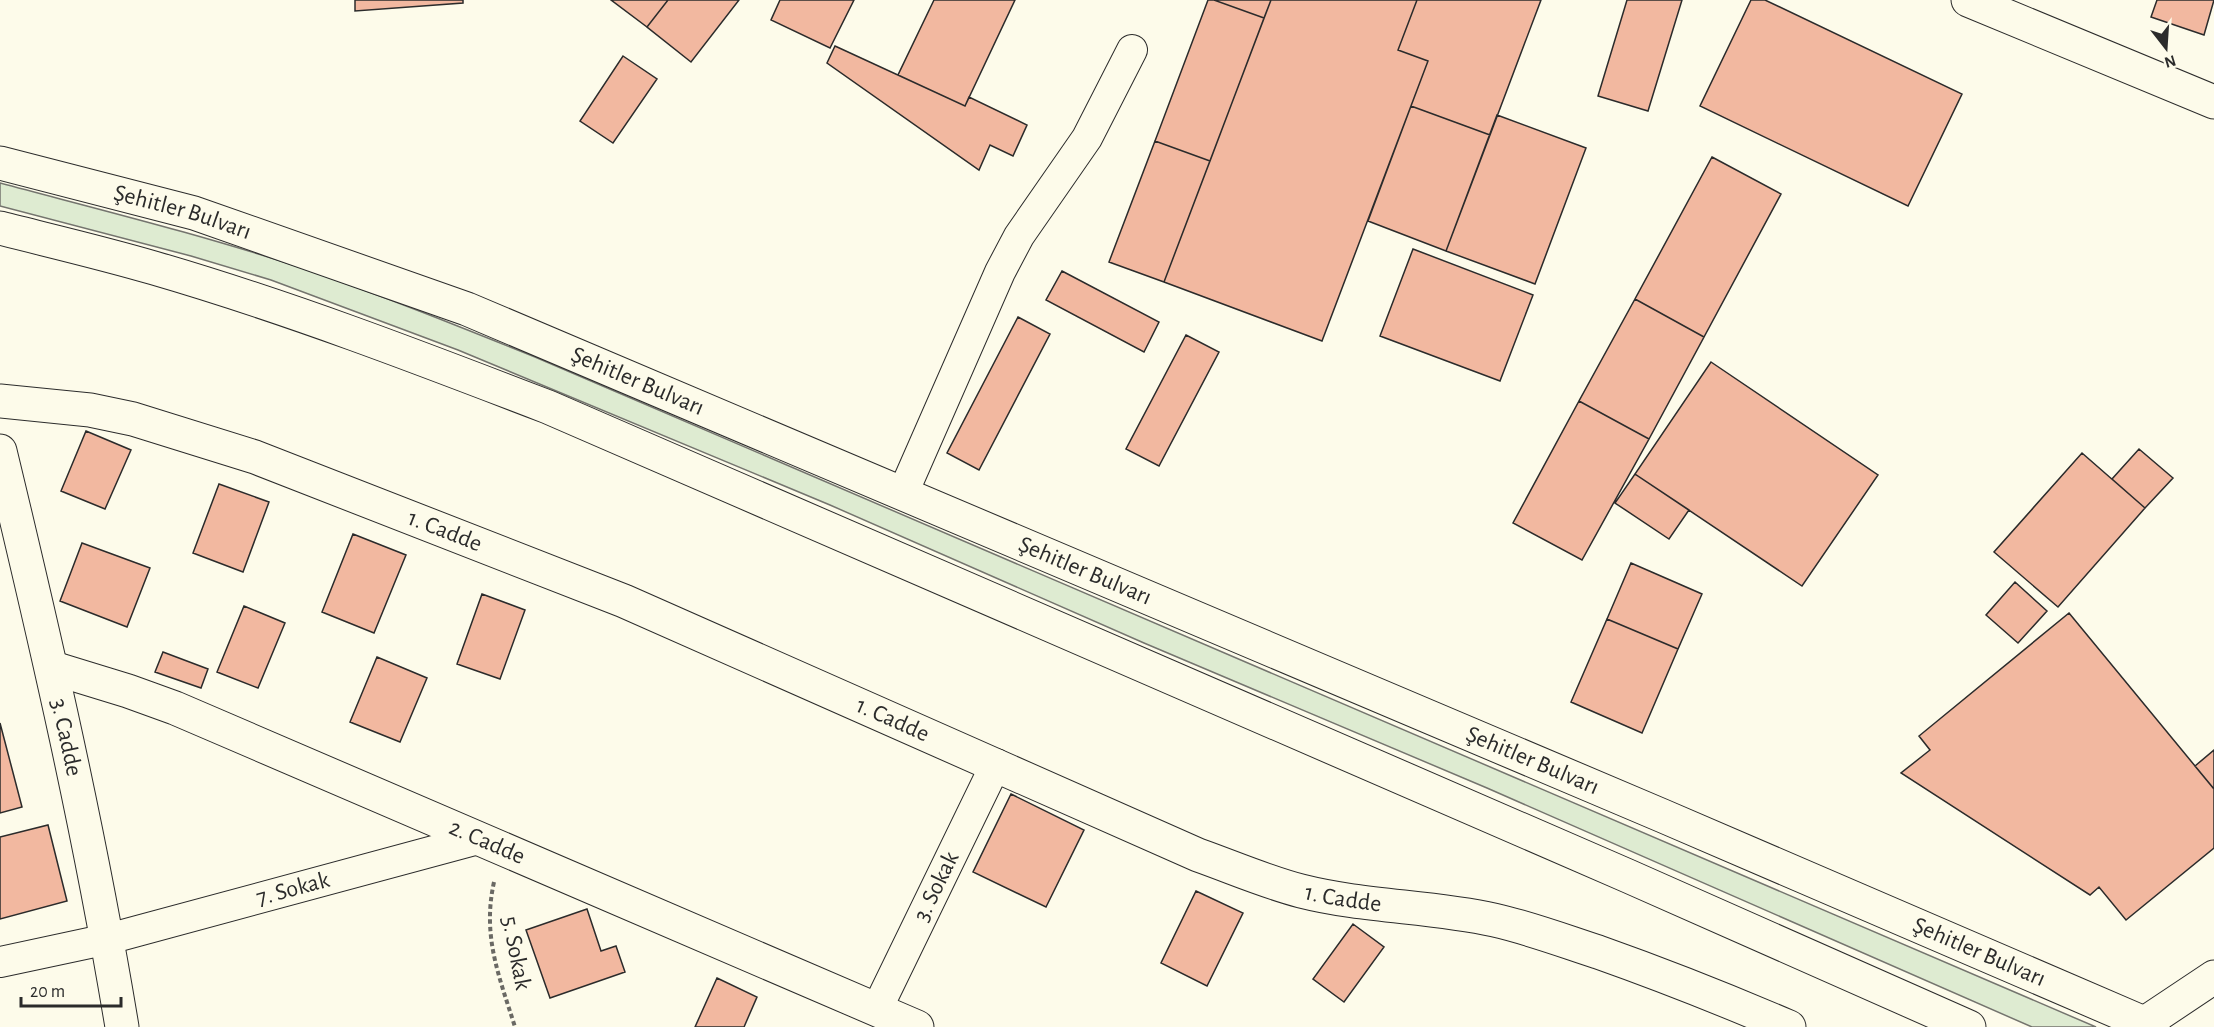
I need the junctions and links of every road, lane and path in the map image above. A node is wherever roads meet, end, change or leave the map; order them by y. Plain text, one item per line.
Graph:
1 (1968, 0) edge
2 (1132, 50) dead end
3 (2214, 102) edge
4 (0, 163) edge
5 (0, 228) edge
6 (0, 401) edge
7 (0, 451) edge
8 (903, 493) junction
9 (53, 668) junction
10 (996, 764) junction
11 (491, 845) junction
12 (108, 939) junction
13 (0, 962) edge
14 (2214, 977) edge
15 (877, 1009) junction
16 (2149, 1025) edge
17 (122, 1027) edge
18 (515, 1027) edge
19 (917, 1027) edge
20 (1789, 1027) edge
21 (1969, 1027) edge

1 - 3 main road
2 - 8 street
4 - 8 main road, Şehitler Bulvarı
5 - 21 main road
6 - 10 main road, 1. Cadde
7 - 9 main road, 3. Cadde
8 - 16 main road, Şehitler Bulvarı
9 - 11 main road, 2. Cadde
9 - 12 main road, 3. Cadde
10 - 15 street, 3. Sokak
10 - 20 main road, 1. Cadde
11 - 12 street, 7. Sokak
11 - 15 main road, 2. Cadde
11 - 18 path, 5. Sokak
12 - 13 street, 7. Sokak
12 - 17 main road, 3. Cadde
14 - 16 main road
15 - 19 main road, 2. Cadde

